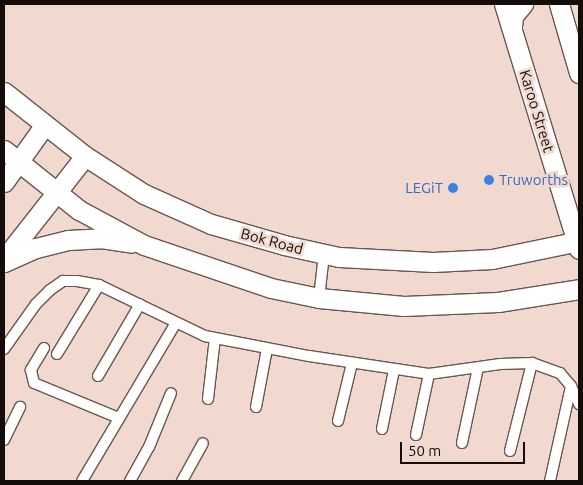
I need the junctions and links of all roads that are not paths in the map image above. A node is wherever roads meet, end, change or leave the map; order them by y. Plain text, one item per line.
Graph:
1 (504, 4) edge
2 (523, 4) edge
3 (558, 4) edge
4 (512, 26) junction
5 (579, 72) edge
6 (4, 92) edge
7 (44, 126) junction
8 (4, 150) edge
9 (85, 156) junction
10 (18, 162) junction
11 (4, 182) edge
12 (57, 194) junction
13 (144, 244) junction
14 (578, 244) edge
15 (324, 254) junction
16 (4, 260) edge
17 (99, 285) junction
18 (579, 289) edge
19 (319, 298) junction
20 (140, 304) junction
21 (176, 323) junction
22 (215, 338) junction
23 (44, 348) dead end
24 (267, 348) junction
25 (4, 349) edge
26 (57, 354) dead end
27 (352, 363) junction
28 (532, 363) junction
29 (478, 368) junction
30 (394, 370) junction
31 (429, 374) junction
32 (98, 376) dead end
33 (571, 386) junction
34 (171, 393) dead end
35 (208, 399) dead end
36 (579, 404) edge
37 (20, 407) dead end
38 (256, 407) dead end
39 (119, 418) junction
40 (338, 421) dead end
41 (382, 429) dead end
42 (416, 435) dead end
43 (4, 440) edge
44 (203, 443) dead end
45 (462, 443) dead end
46 (510, 451) dead end
47 (82, 481) edge
48 (130, 481) edge
49 (182, 481) edge
50 (550, 481) edge

1 - 4 street, Karoo Street
2 - 4 street
3 - 5 street
4 - 14 street, Karoo Street
6 - 7 street, Bok Road
7 - 9 street, Bok Road
7 - 10 street
8 - 10 street
9 - 12 street
9 - 15 street, Bok Road
10 - 11 street
10 - 12 street
12 - 13 street
12 - 16 street
13 - 16 street
13 - 19 street
14 - 15 street, Bok Road
15 - 19 lane
17 - 20 lane
17 - 25 lane
17 - 26 lane
18 - 19 street
20 - 21 lane
20 - 32 lane
21 - 22 lane
21 - 39 lane
22 - 24 lane
22 - 35 lane
23 - 39 lane
24 - 27 lane
24 - 38 lane
27 - 30 lane
27 - 40 lane
28 - 29 lane
28 - 33 lane
28 - 46 lane
29 - 31 lane
29 - 45 lane
30 - 31 lane
30 - 41 lane
31 - 42 lane
33 - 36 lane
33 - 50 lane
34 - 48 lane
37 - 43 lane
39 - 47 lane
44 - 49 lane

